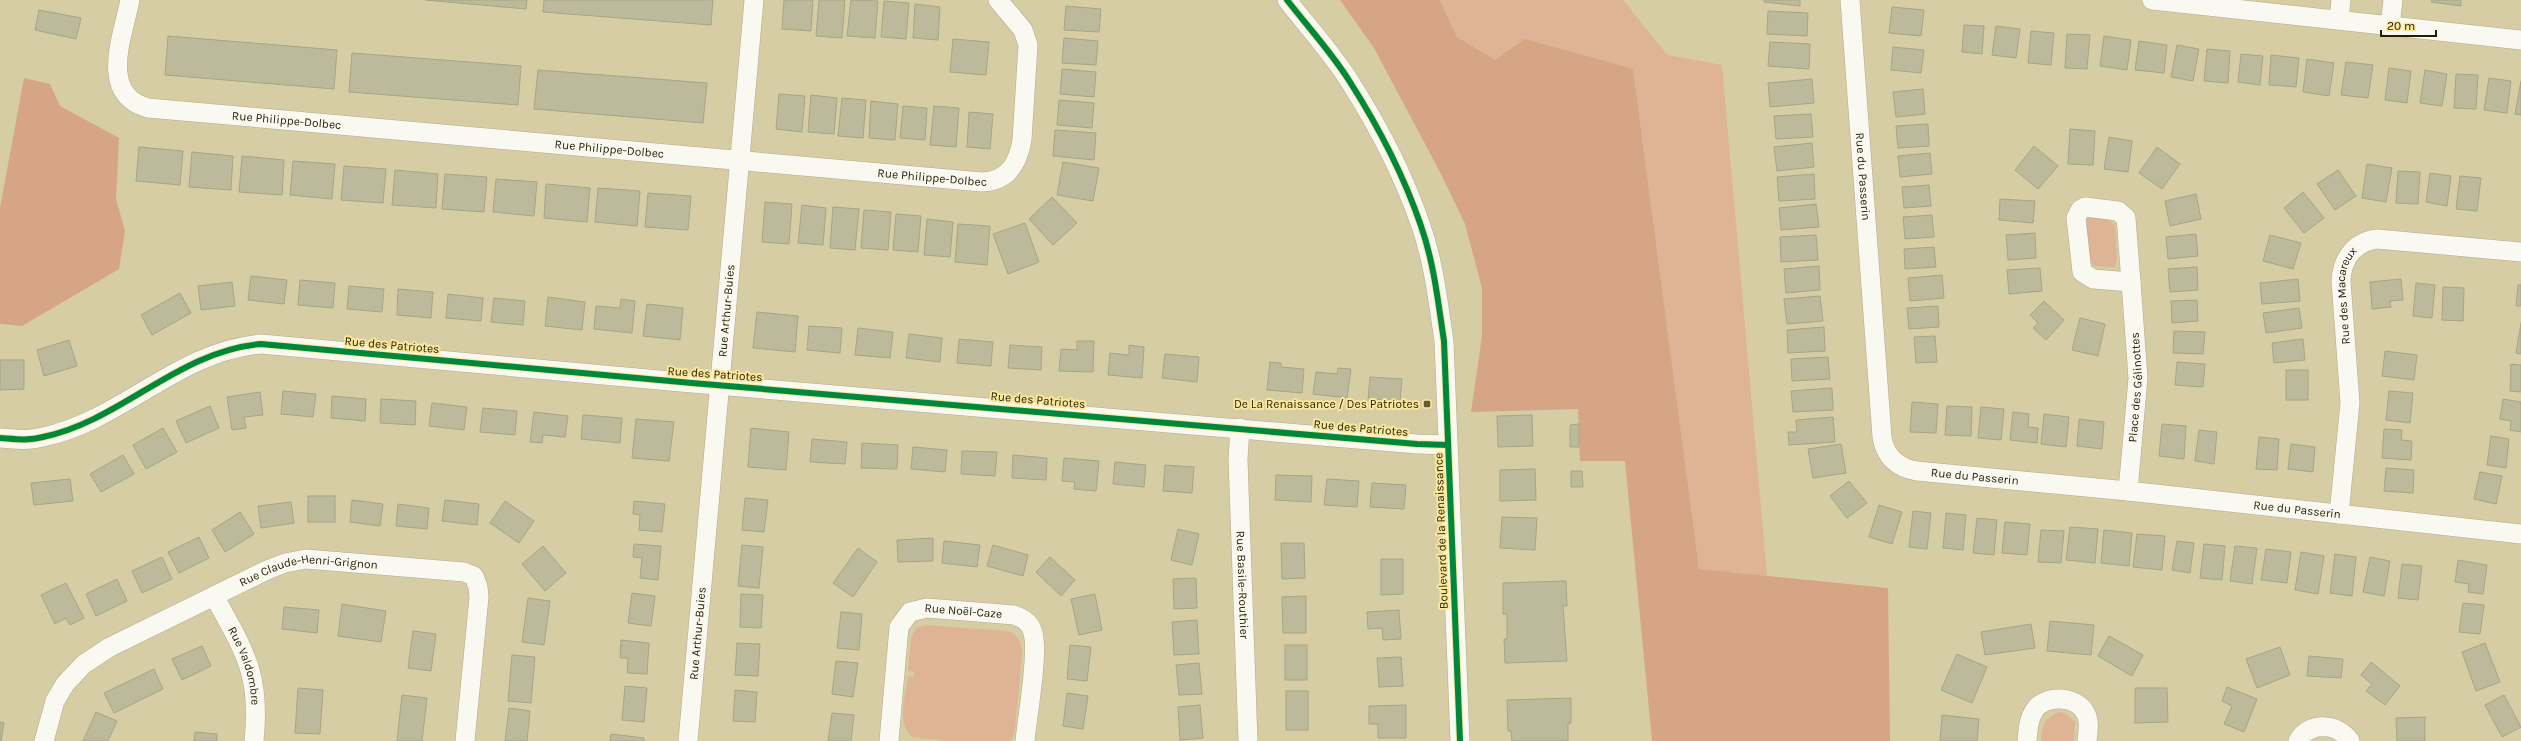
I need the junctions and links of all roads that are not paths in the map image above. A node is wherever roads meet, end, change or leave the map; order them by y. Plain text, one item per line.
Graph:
1 (130, 0) edge
2 (754, 0) edge
3 (998, 0) edge
4 (1287, 0) edge
5 (1850, 0) edge
6 (2152, 0) edge
7 (2341, 0) edge
8 (2393, 0) edge
9 (2339, 20) junction
10 (2390, 26) junction
11 (2521, 40) edge
12 (740, 160) junction
13 (2521, 252) edge
14 (2130, 282) dead end
15 (720, 385) junction
16 (1240, 428) junction
17 (0, 438) edge
18 (1448, 445) junction
19 (2128, 491) junction
20 (2339, 514) junction
21 (2521, 534) edge
22 (214, 596) junction
23 (44, 741) edge
24 (254, 741) edge
25 (465, 741) edge
26 (688, 741) edge
27 (889, 741) edge
28 (1025, 741) edge
29 (1248, 741) edge
30 (1460, 741) edge
31 (2027, 741) edge
32 (2087, 741) edge
33 (2298, 741) edge
34 (2350, 741) edge

1 - 12 street, Rue Philippe-Dolbec
2 - 12 street, Rue Arthur-Buies
3 - 12 street, Rue Philippe-Dolbec
4 - 18 street, Boulevard de la Renaissance
5 - 19 street, Rue du Passerin
6 - 9 street
7 - 9 street
8 - 10 street
9 - 10 street
10 - 11 street
12 - 15 street, Rue Arthur-Buies
13 - 20 street, Rue des Macareux
14 - 19 street, Place des Gélinottes
15 - 16 street, Rue des Patriotes
15 - 17 street, Rue des Patriotes
15 - 26 street, Rue Arthur-Buies
16 - 18 street, Rue des Patriotes
16 - 29 street, Rue Basile-Routhier
18 - 30 street, Boulevard de la Renaissance
19 - 20 street, Rue du Passerin
20 - 21 street, Rue du Passerin
22 - 23 street, Rue Claude-Henri-Grignon
22 - 24 street, Rue Valdombre
22 - 25 street, Rue Claude-Henri-Grignon
27 - 28 street, Rue Noël-Caze
31 - 32 street
33 - 34 street

